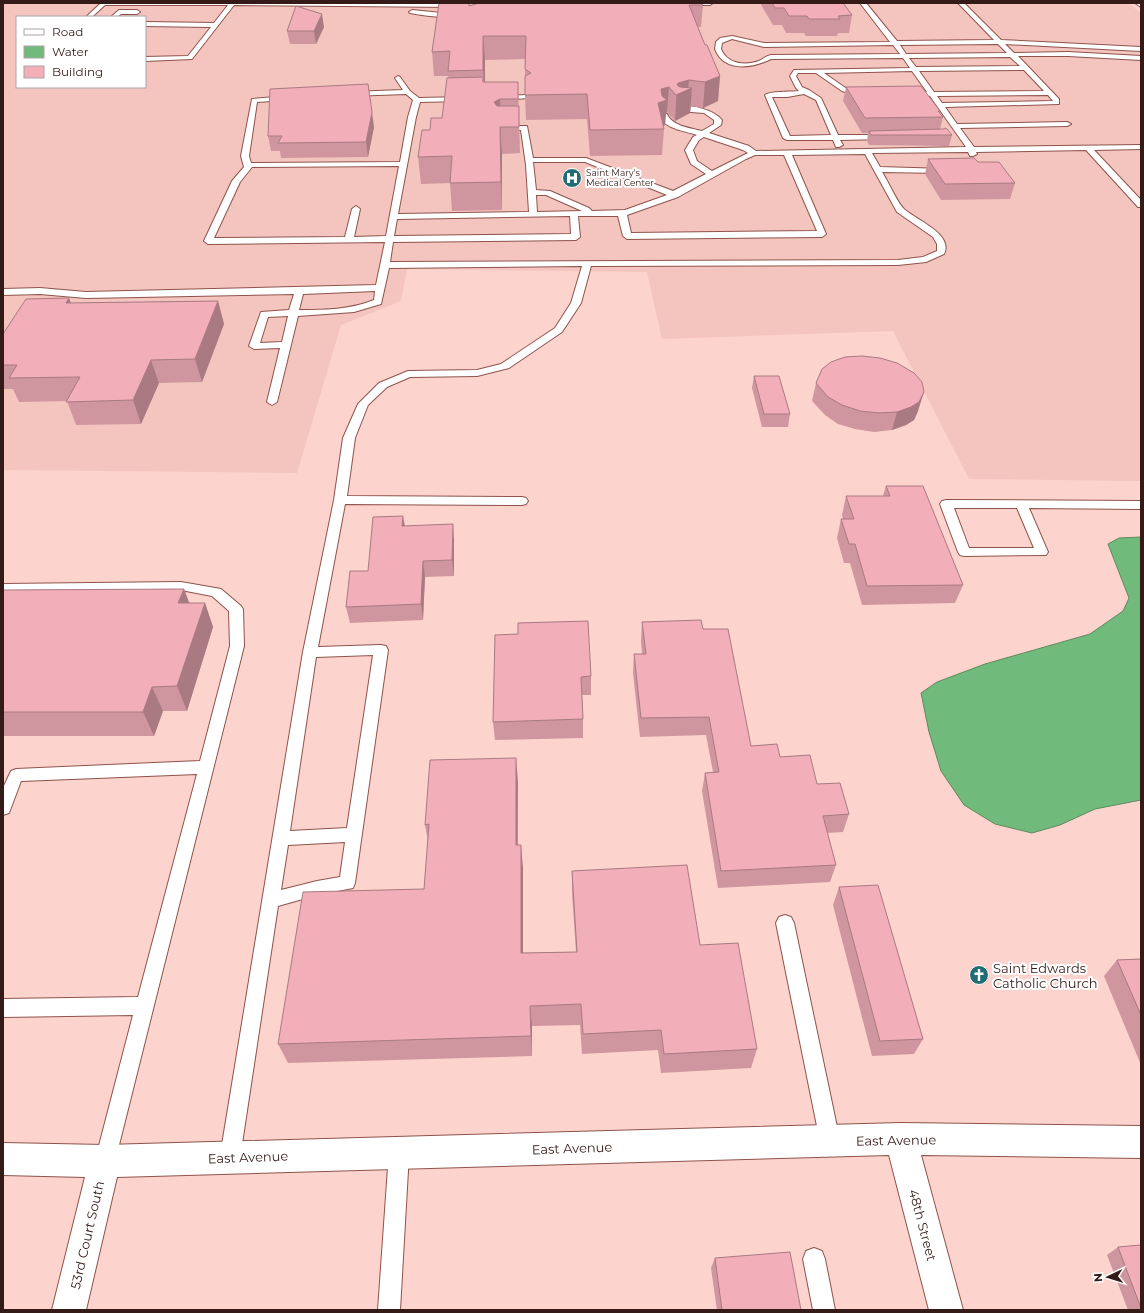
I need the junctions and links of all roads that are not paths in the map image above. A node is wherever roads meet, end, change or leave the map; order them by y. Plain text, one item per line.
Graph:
1 (679, 3) edge
2 (710, 3) edge
3 (863, 3) edge
4 (961, 3) edge
5 (199, 4) edge
6 (232, 4) edge
7 (343, 4) edge
8 (389, 4) edge
9 (142, 12) dead end
10 (218, 12) dead end
11 (225, 12) junction
12 (408, 12) dead end
13 (91, 16) edge
14 (115, 16) edge
15 (146, 24) edge
16 (215, 25) junction
17 (1001, 42) junction
18 (894, 43) junction
19 (780, 45) junction
20 (1141, 50) edge
21 (1012, 54) junction
22 (904, 55) junction
23 (787, 57) junction
24 (1141, 58) edge
25 (146, 59) edge
26 (759, 63) junction
27 (770, 65) dead end
28 (1026, 68) junction
29 (793, 69) junction
30 (914, 69) junction
31 (817, 70) junction
32 (398, 78) dead end
33 (408, 92) junction
34 (807, 92) junction
35 (1050, 93) junction
36 (346, 94) edge
37 (916, 94) edge
38 (932, 94) junction
39 (870, 95) edge
40 (292, 97) edge
41 (472, 98) edge
42 (496, 98) edge
43 (527, 98) edge
44 (417, 100) junction
45 (940, 106) junction
46 (681, 109) edge
47 (664, 116) edge
48 (1068, 124) dead end
49 (955, 126) junction
50 (501, 128) edge
51 (703, 134) junction
52 (835, 137) junction
53 (896, 137) edge
54 (1087, 147) junction
55 (1138, 147) edge
56 (971, 149) junction
57 (867, 150) junction
58 (842, 151) junction
59 (787, 152) junction
60 (754, 153) junction
61 (1141, 154) edge
62 (529, 160) junction
63 (975, 160) edge
64 (403, 164) junction
65 (248, 165) junction
66 (877, 169) junction
67 (949, 170) edge
68 (711, 174) junction
69 (532, 192) junction
70 (675, 195) junction
71 (1141, 205) edge
72 (356, 209) dead end
73 (622, 214) junction
74 (574, 215) junction
75 (590, 215) junction
76 (533, 216) junction
77 (393, 217) junction
78 (390, 238) junction
79 (349, 240) junction
80 (384, 265) junction
81 (587, 265) junction
82 (380, 288) junction
83 (299, 291) junction
84 (3, 292) edge
85 (294, 312) junction
86 (286, 345) junction
87 (272, 402) dead end
88 (340, 500) junction
89 (522, 501) dead end
90 (1022, 505) junction
91 (1141, 505) edge
92 (3, 589) edge
93 (310, 652) junction
94 (206, 767) junction
95 (3, 808) edge
96 (354, 835) junction
97 (280, 838) junction
98 (270, 901) junction
99 (784, 923) dead end
100 (145, 1006) junction
101 (3, 1008) edge
102 (900, 1139) junction
103 (830, 1141) junction
104 (1141, 1142) edge
105 (399, 1153) junction
106 (230, 1157) junction
107 (3, 1159) edge
108 (105, 1161) junction
109 (814, 1259) dead end
110 (69, 1310) edge
111 (389, 1310) edge
112 (824, 1310) edge
113 (946, 1310) edge

1 - 2 lane
3 - 18 lane
4 - 17 lane
5 - 6 lane
5 - 13 lane
6 - 7 lane
6 - 11 lane
7 - 8 lane
8 - 12 lane
9 - 14 lane
10 - 11 lane
11 - 16 lane
15 - 16 lane
16 - 25 lane
17 - 18 lane
17 - 20 lane
17 - 21 lane
18 - 19 lane
18 - 22 lane
19 - 23 lane
19 - 26 lane
21 - 22 lane
21 - 24 lane
21 - 28 lane
22 - 23 lane
22 - 30 lane
23 - 26 lane
23 - 29 lane
26 - 27 lane
28 - 30 lane
28 - 35 lane
29 - 31 lane
29 - 34 lane
29 - 34 lane
30 - 31 lane
30 - 38 lane
31 - 39 lane
32 - 33 lane
33 - 36 lane
33 - 44 lane
34 - 52 lane
34 - 52 lane
35 - 38 lane
35 - 45 lane
37 - 38 lane
38 - 45 lane
40 - 65 lane
41 - 44 lane
42 - 43 lane
44 - 64 lane
45 - 49 lane
46 - 51 lane
47 - 51 lane
48 - 49 lane
49 - 56 lane
50 - 62 lane
51 - 60 lane
51 - 68 lane
52 - 53 lane
52 - 58 lane
54 - 55 lane
54 - 56 lane
54 - 71 lane
55 - 61 lane
56 - 57 lane
56 - 63 lane
57 - 58 lane
57 - 66 lane
58 - 59 lane
59 - 60 lane
59 - 73 lane
60 - 68 lane
62 - 69 lane
62 - 70 lane
64 - 65 lane
64 - 77 lane
65 - 79 lane
66 - 67 lane
66 - 81 lane
68 - 70 lane
69 - 75 lane
69 - 76 lane
70 - 73 lane
72 - 79 lane
73 - 75 lane
74 - 75 lane
74 - 76 lane
74 - 78 lane
76 - 77 lane
77 - 78 lane
78 - 79 lane
78 - 80 lane
80 - 81 lane
80 - 82 lane
81 - 88 lane
82 - 83 lane
82 - 85 lane
83 - 84 lane
83 - 85 lane
85 - 86 lane
85 - 86 lane
86 - 87 lane
88 - 89 lane
88 - 93 lane
90 - 90 lane
90 - 91 lane
92 - 94 lane
93 - 96 lane
93 - 97 lane
94 - 95 lane
94 - 100 lane
96 - 97 lane
96 - 98 lane
97 - 98 lane
98 - 106 lane
99 - 103 lane
100 - 101 lane
100 - 108 lane
102 - 103 street, East Avenue
102 - 104 street, East Avenue
102 - 113 street, 48th Street
103 - 105 street, East Avenue
105 - 106 street, East Avenue
105 - 111 lane
106 - 108 street, East Avenue
107 - 108 street, East Avenue
108 - 110 street, 53rd Court South
109 - 112 lane

